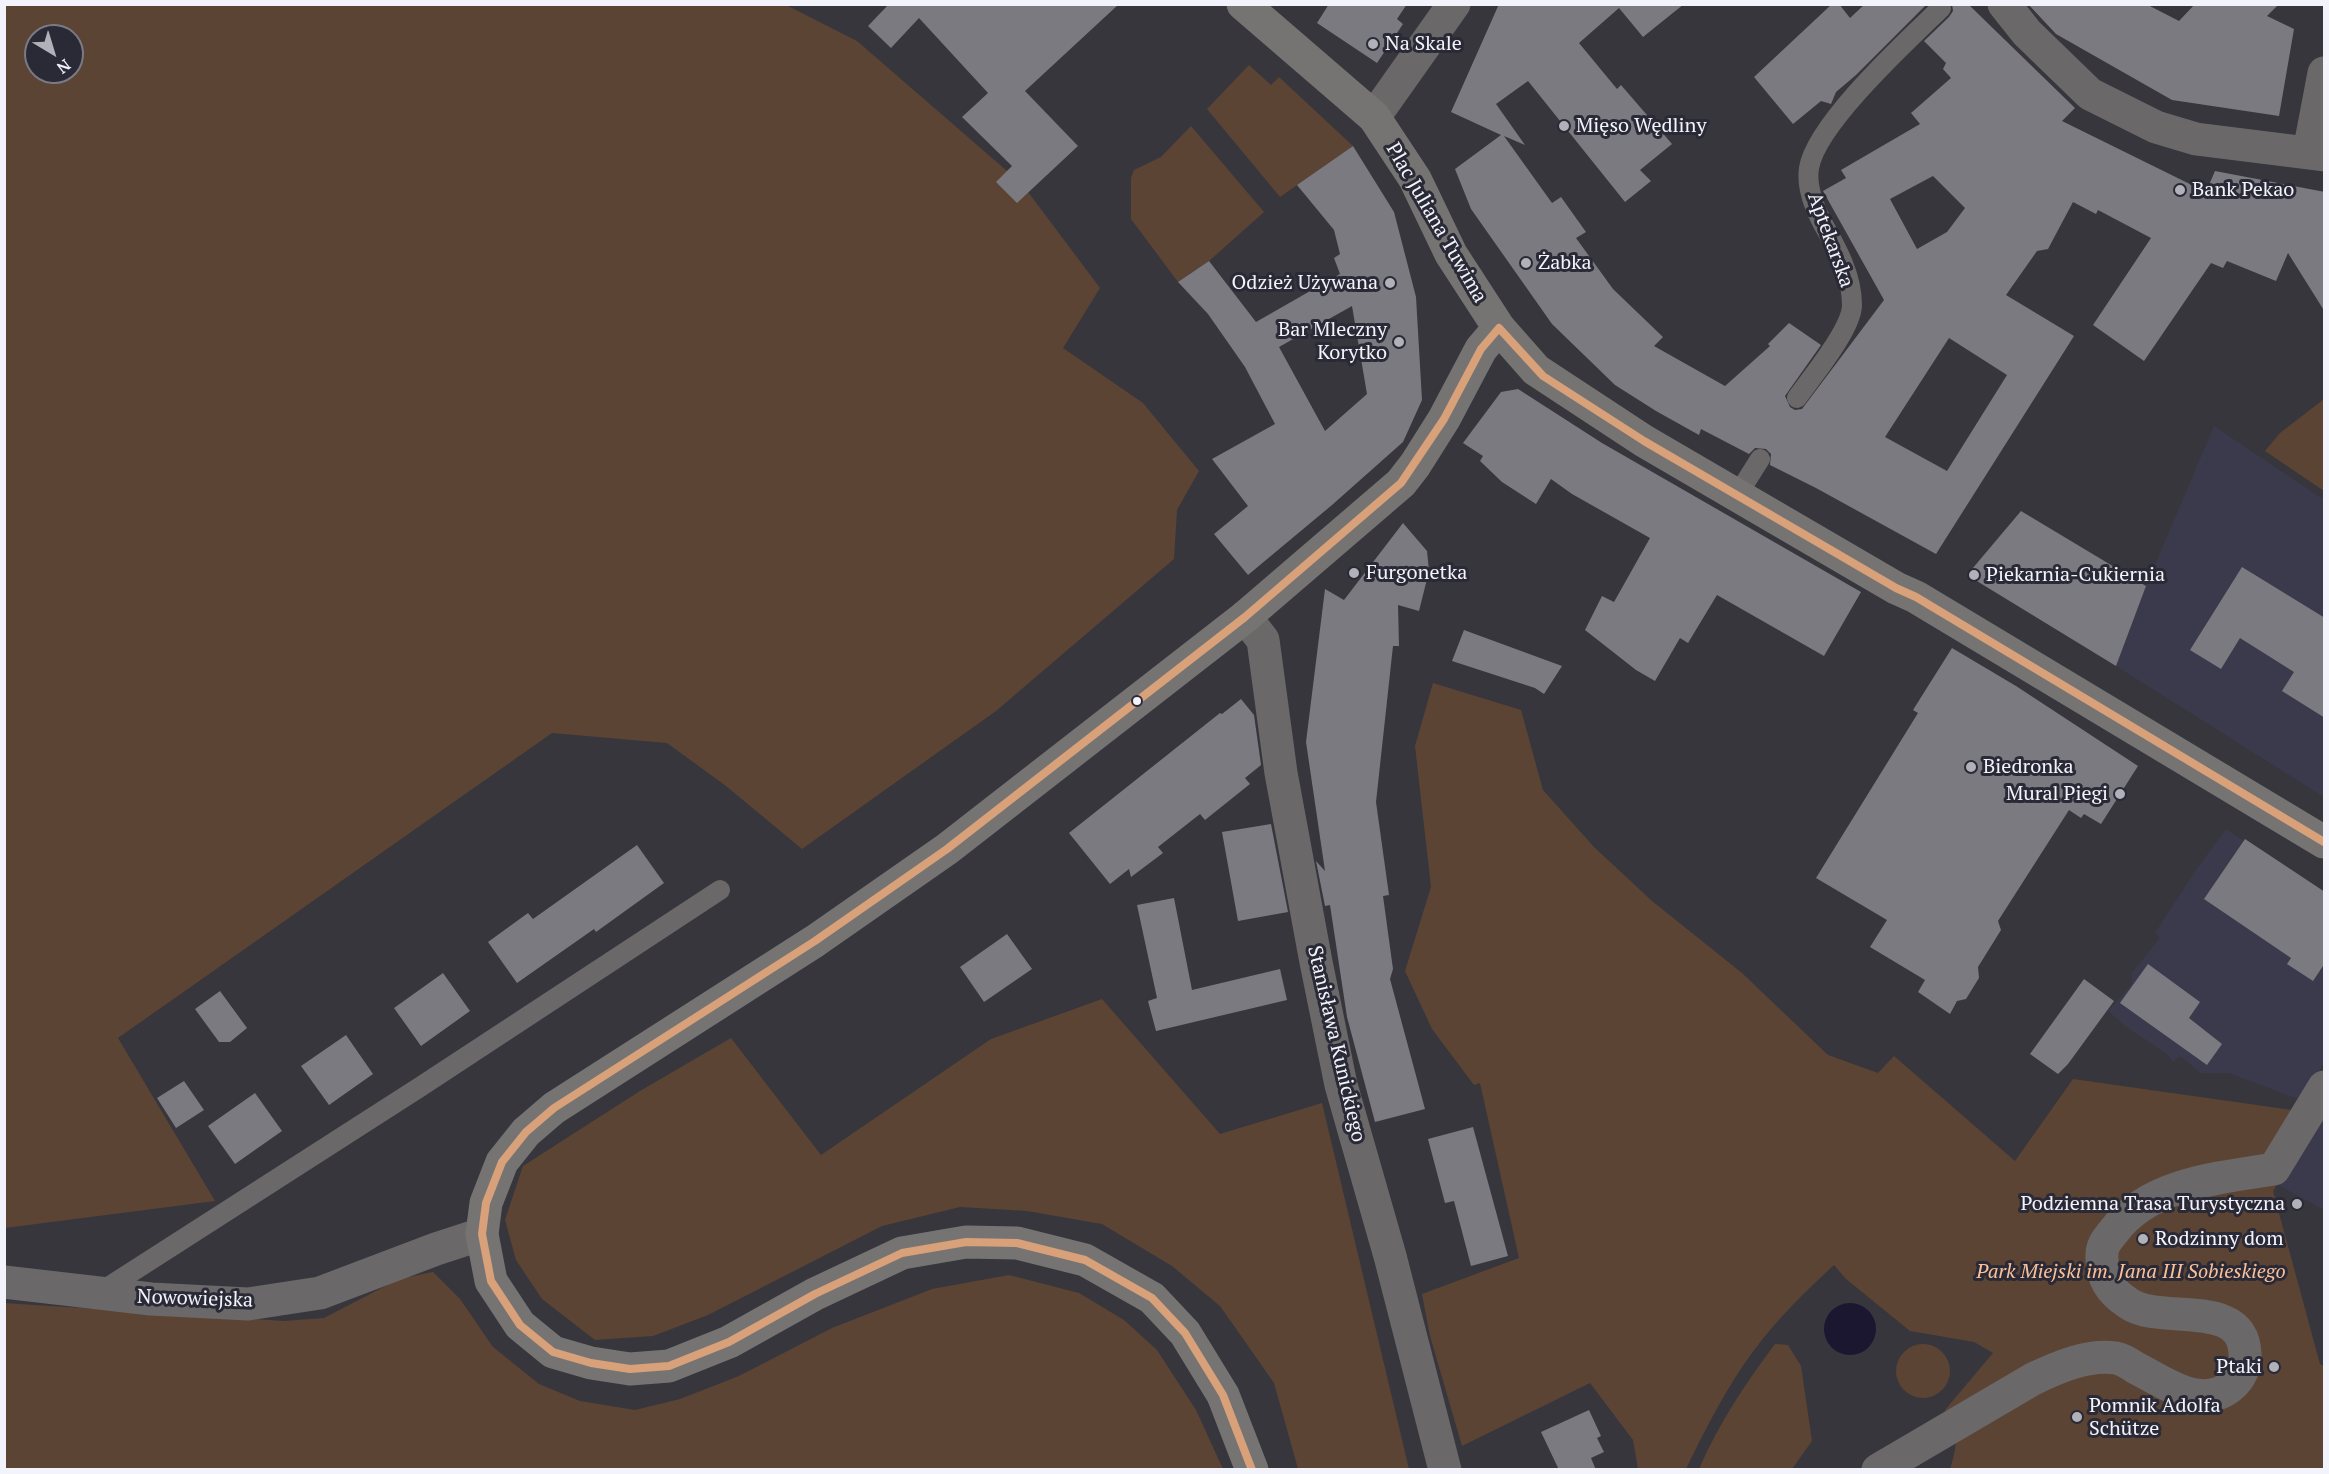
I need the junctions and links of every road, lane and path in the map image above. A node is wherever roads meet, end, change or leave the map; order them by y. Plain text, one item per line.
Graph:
1 (1243, 4) edge
2 (1454, 4) edge
3 (2004, 4) edge
4 (1941, 8) dead end
5 (2325, 73) edge
6 (1374, 117) junction
7 (2317, 153) edge
8 (1499, 328) junction
9 (1797, 398) dead end
10 (1760, 459) dead end
11 (1738, 494) junction
12 (1245, 617) junction
13 (2325, 842) edge
14 (720, 890) dead end
15 (2325, 1087) edge
16 (483, 1234) junction
17 (4, 1282) edge
18 (99, 1293) junction
19 (1252, 1470) edge
20 (1445, 1470) edge
21 (1878, 1470) edge

1 - 6 street, Plac Juliana Tuwima
2 - 6 street
3 - 7 street
4 - 9 lane, Aptekarska
5 - 7 street
6 - 8 street, Plac Juliana Tuwima
8 - 11 street, Plac Juliana Tuwima
8 - 12 street
10 - 11 lane
11 - 13 street, Plac Juliana Tuwima
12 - 16 street
12 - 20 street, Stanisława Kunickiego
14 - 18 lane
15 - 21 street
16 - 18 street, Nowowiejska
16 - 19 street
17 - 18 street, Nowowiejska

